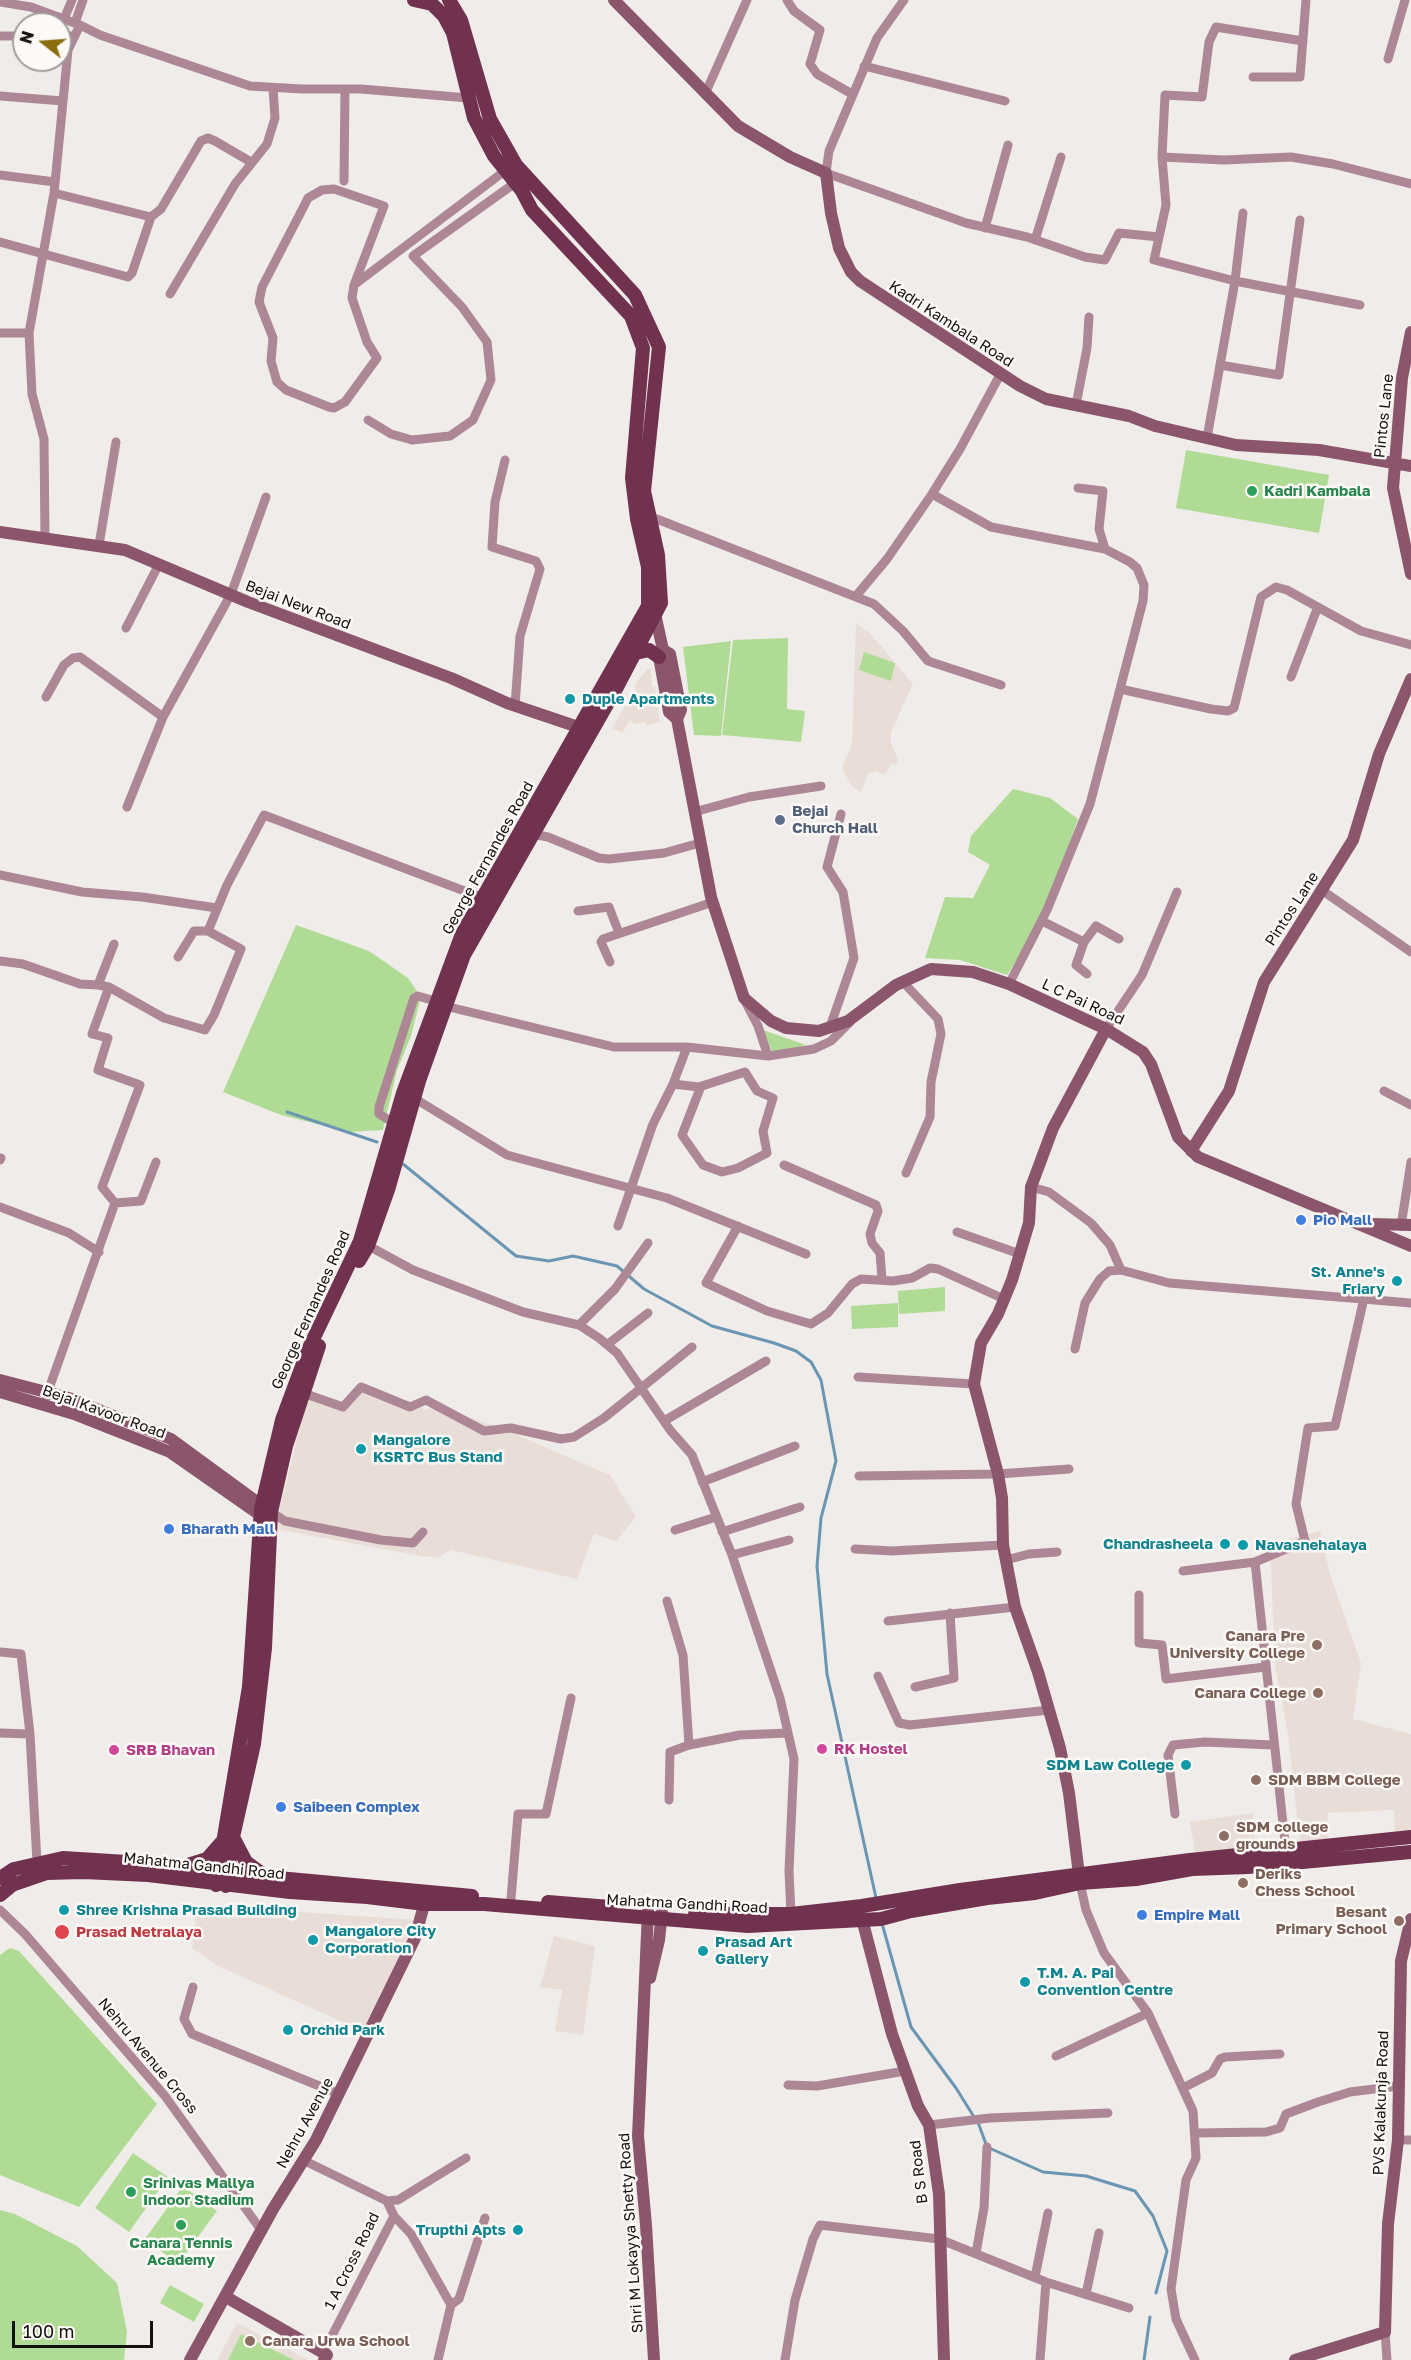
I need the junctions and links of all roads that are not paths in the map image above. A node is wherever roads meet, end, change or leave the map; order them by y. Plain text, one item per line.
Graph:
1 (83, 0) edge
2 (414, 0) edge
3 (449, 0) edge
4 (614, 0) edge
5 (747, 0) edge
6 (787, 0) edge
7 (904, 0) edge
8 (1306, 0) edge
9 (1406, 0) edge
10 (0, 2) edge
11 (436, 2) edge
12 (45, 12) edge
13 (72, 22) edge
14 (77, 24) junction
15 (75, 36) joint
16 (1303, 41) junction
17 (1388, 59) dead end
18 (864, 66) junction
19 (1253, 77) dead end
20 (273, 88) junction
21 (345, 88) junction
22 (705, 94) junction
23 (852, 94) junction
24 (0, 96) edge
25 (468, 98) junction
26 (63, 101) junction
27 (1005, 101) dead end
28 (1008, 145) dead end
29 (1061, 157) dead end
30 (1162, 157) junction
31 (251, 162) junction
32 (506, 170) junction
33 (826, 173) junction
34 (0, 175) edge
35 (344, 181) dead end
36 (55, 182) junction
37 (515, 183) junction
38 (1411, 184) edge
39 (54, 193) junction
40 (1243, 213) dead end
41 (151, 217) junction
42 (1300, 220) dead end
43 (985, 228) junction
44 (1159, 237) junction
45 (1035, 240) junction
46 (0, 242) edge
47 (587, 244) junction
48 (44, 252) junction
49 (574, 256) junction
50 (1235, 281) junction
51 (354, 285) junction
52 (1290, 292) junction
53 (170, 294) dead end
54 (1360, 305) dead end
55 (1089, 317) dead end
56 (1411, 332) edge
57 (0, 333) edge
58 (29, 333) junction
59 (1220, 365) junction
60 (1001, 373) junction
61 (1076, 405) junction
62 (368, 420) dead end
63 (1207, 438) junction
64 (116, 442) dead end
65 (505, 460) dead end
66 (1394, 463) junction
67 (1411, 466) edge
68 (1078, 488) dead end
69 (932, 494) junction
70 (266, 496) dead end
71 (649, 516) junction
72 (0, 532) edge
73 (45, 538) junction
74 (99, 544) junction
75 (1105, 549) junction
76 (159, 564) junction
77 (1411, 574) edge
78 (231, 594) junction
79 (856, 596) junction
80 (652, 607) junction
81 (1317, 609) junction
82 (126, 628) dead end
83 (1411, 645) edge
84 (636, 653) junction
85 (661, 653) junction
86 (1291, 677) dead end
87 (1411, 680) edge
88 (1001, 685) dead end
89 (1120, 689) junction
90 (46, 697) dead end
91 (514, 705) junction
92 (163, 717) junction
93 (586, 730) junction
94 (821, 786) dead end
95 (127, 807) dead end
96 (694, 812) junction
97 (841, 814) dead end
98 (532, 834) junction
99 (700, 843) junction
100 (0, 875) edge
101 (1323, 891) junction
102 (1177, 892) dead end
103 (483, 898) junction
104 (713, 902) junction
105 (217, 908) junction
106 (578, 910) dead end
107 (1042, 921) junction
108 (208, 931) junction
109 (618, 933) junction
110 (1119, 939) dead end
111 (1084, 942) junction
112 (114, 944) dead end
113 (1411, 952) edge
114 (178, 957) dead end
115 (0, 961) edge
116 (610, 962) dead end
117 (1087, 974) dead end
118 (902, 981) junction
119 (1009, 984) junction
120 (98, 985) junction
121 (109, 987) junction
122 (744, 998) junction
123 (440, 1003) junction
124 (857, 1015) junction
125 (830, 1027) junction
126 (1106, 1029) junction
127 (687, 1047) junction
128 (768, 1056) junction
129 (673, 1084) junction
130 (701, 1086) junction
131 (1384, 1091) dead end
132 (414, 1098) junction
133 (1411, 1105) edge
134 (394, 1123) junction
135 (1191, 1151) junction
136 (156, 1162) dead end
137 (1411, 1162) edge
138 (784, 1165) dead end
139 (906, 1173) dead end
140 (1031, 1187) junction
141 (630, 1190) junction
142 (115, 1203) junction
143 (0, 1208) edge
144 (1358, 1223) junction
145 (618, 1226) dead end
146 (738, 1226) junction
147 (1406, 1226) edge
148 (957, 1232) dead end
149 (648, 1243) dead end
150 (364, 1244) junction
151 (1411, 1246) edge
152 (99, 1252) junction
153 (806, 1254) dead end
154 (1020, 1254) junction
155 (1121, 1270) junction
156 (882, 1279) junction
157 (1364, 1298) junction
158 (1004, 1299) junction
159 (1411, 1303) edge
160 (648, 1313) dead end
161 (579, 1325) junction
162 (608, 1344) junction
163 (692, 1347) dead end
164 (1075, 1349) dead end
165 (766, 1362) dead end
166 (858, 1377) dead end
167 (0, 1380) edge
168 (974, 1384) junction
169 (640, 1390) junction
170 (0, 1392) edge
171 (47, 1392) junction
172 (303, 1393) junction
173 (43, 1405) junction
174 (664, 1420) junction
175 (795, 1446) dead end
176 (1069, 1469) dead end
177 (998, 1474) junction
178 (859, 1476) dead end
179 (702, 1482) junction
180 (800, 1507) dead end
181 (266, 1514) junction
182 (716, 1517) junction
183 (675, 1530) dead end
184 (423, 1532) dead end
185 (722, 1532) junction
186 (789, 1540) dead end
187 (1003, 1545) junction
188 (855, 1549) dead end
189 (1057, 1552) dead end
190 (732, 1555) junction
191 (1006, 1560) junction
192 (1256, 1562) junction
193 (1183, 1571) dead end
194 (1139, 1595) dead end
195 (667, 1601) dead end
196 (1015, 1607) junction
197 (950, 1613) junction
198 (888, 1621) dead end
199 (0, 1652) edge
200 (1264, 1667) junction
201 (878, 1676) dead end
202 (915, 1687) dead end
203 (572, 1698) dead end
204 (1049, 1710) junction
205 (0, 1733) edge
206 (788, 1733) junction
207 (30, 1734) junction
208 (1273, 1744) junction
209 (689, 1745) junction
210 (669, 1800) dead end
211 (1175, 1814) dead end
212 (1411, 1838) edge
213 (228, 1839) junction
214 (1286, 1851) junction
215 (1411, 1852) edge
216 (37, 1862) junction
217 (178, 1866) junction
218 (268, 1877) junction
219 (0, 1878) edge
220 (222, 1879) junction
221 (1080, 1879) junction
222 (0, 1895) edge
223 (426, 1898) junction
224 (511, 1899) junction
225 (0, 1910) edge
226 (791, 1914) junction
227 (654, 1916) junction
228 (862, 1919) junction
229 (1411, 1919) edge
230 (194, 1987) dead end
231 (1148, 2013) junction
232 (1280, 2054) dead end
233 (1056, 2055) dead end
234 (905, 2071) junction
235 (788, 2085) dead end
236 (1398, 2086) junction
237 (1183, 2088) junction
238 (339, 2094) junction
239 (1108, 2113) dead end
240 (929, 2125) junction
241 (1195, 2133) junction
242 (1405, 2140) edge
243 (987, 2147) dead end
244 (466, 2158) dead end
245 (303, 2160) junction
246 (387, 2201) junction
247 (1048, 2213) dead end
248 (394, 2216) junction
249 (485, 2218) dead end
250 (261, 2230) junction
251 (1099, 2234) dead end
252 (939, 2239) junction
253 (976, 2253) junction
254 (1035, 2277) junction
255 (1047, 2282) junction
256 (1086, 2294) junction
257 (226, 2297) junction
258 (451, 2305) junction
259 (1129, 2308) dead end
260 (1385, 2332) junction
261 (327, 2357) edge
262 (190, 2360) edge
263 (438, 2360) edge
264 (654, 2360) edge
265 (785, 2360) edge
266 (944, 2360) edge
267 (1040, 2360) edge
268 (1195, 2360) edge
269 (1295, 2360) edge
270 (1386, 2360) edge

1 - 14 street
2 - 11 main road, George Fernandes Road
3 - 47 main road, George Fernandes Road
4 - 22 street
5 - 22 street
6 - 23 street
7 - 18 street
8 - 16 street
9 - 17 street
10 - 12 street
11 - 25 main road, George Fernandes Road
13 - 14 street
14 - 15 street
14 - 20 street
15 - 26 street
16 - 19 street
16 - 30 street
18 - 23 street
18 - 27 street
20 - 21 street
20 - 31 street
21 - 25 street
21 - 35 street
22 - 33 street
23 - 33 street
24 - 26 street
25 - 32 main road, George Fernandes Road
26 - 36 street
28 - 43 street
29 - 45 street
30 - 38 street
30 - 44 street
31 - 41 street
31 - 53 street
32 - 37 main road, George Fernandes Road
32 - 51 street
33 - 43 street
33 - 60 street, Kadri Kambala Road
34 - 36 street
36 - 39 street
37 - 49 main road, George Fernandes Road
37 - 62 street
39 - 41 street
39 - 48 street
40 - 50 street
41 - 48 street
42 - 52 street
43 - 45 street
44 - 45 street
44 - 50 street
46 - 48 street
47 - 49 main road
47 - 71 main road, George Fernandes Road
48 - 58 street
49 - 80 main road, George Fernandes Road
50 - 52 street
50 - 59 street
51 - 51 street
52 - 54 street
52 - 59 street
55 - 61 street
56 - 66 street, Pintos Lane
57 - 58 street
58 - 73 street
59 - 63 street
60 - 61 street, Kadri Kambala Road
60 - 69 street
61 - 63 street, Kadri Kambala Road
63 - 66 street, Kadri Kambala Road
64 - 74 street
65 - 91 street
66 - 67 street, Kadri Kambala Road
66 - 77 street, Pintos Lane
68 - 75 street
69 - 75 street
69 - 79 street
70 - 78 street
71 - 79 street
71 - 80 main road, George Fernandes Road
72 - 73 street, Bejai New Road
73 - 74 street, Bejai New Road
74 - 76 street, Bejai New Road
75 - 89 street
76 - 78 street, Bejai New Road
76 - 82 street
78 - 91 street, Bejai New Road
78 - 92 street
79 - 88 street
80 - 84 main road, George Fernandes Road
80 - 85 street
80 - 93 main road, George Fernandes Road
81 - 83 street
81 - 86 street
81 - 89 street
84 - 85 main road
84 - 93 main road, George Fernandes Road
85 - 96 street
87 - 101 street, Pintos Lane
89 - 107 street
90 - 92 street
91 - 93 street, Bejai New Road
92 - 95 street
93 - 98 main road, George Fernandes Road
93 - 103 main road, George Fernandes Road
94 - 96 street
96 - 99 street
97 - 125 street
98 - 99 street
98 - 123 main road, George Fernandes Road
99 - 104 street
100 - 105 street
101 - 113 street
101 - 135 street, Pintos Lane
102 - 126 street
103 - 105 street
103 - 123 main road, George Fernandes Road
104 - 109 street
104 - 122 street
105 - 108 street
106 - 109 street
107 - 111 street
107 - 119 street
108 - 114 street
108 - 121 street
109 - 116 street
110 - 111 street
111 - 117 street
112 - 120 street
115 - 120 street
118 - 119 street, L C Pai Road
118 - 124 street, L C Pai Road
118 - 139 street
119 - 126 street, L C Pai Road
120 - 121 street
121 - 142 street
122 - 125 street, L C Pai Road
122 - 128 street
123 - 127 street
123 - 132 main road, George Fernandes Road
123 - 134 main road, George Fernandes Road
123 - 134 street
124 - 125 street, L C Pai Road
124 - 128 street
126 - 135 street, L C Pai Road
126 - 140 street
127 - 128 street
127 - 129 street
129 - 130 street
129 - 141 street
130 - 130 street
131 - 133 street
132 - 141 street
132 - 150 main road, George Fernandes Road
134 - 150 main road, George Fernandes Road
135 - 144 street, L C Pai Road
136 - 142 street
137 - 147 street
138 - 156 street
140 - 154 street
140 - 155 street
141 - 145 street
141 - 146 street
142 - 152 street
143 - 152 street
144 - 147 street
144 - 151 street, L C Pai Road
146 - 153 street
146 - 156 street
148 - 154 street
149 - 161 street
150 - 161 street
150 - 172 main road, George Fernandes Road
150 - 181 main road, George Fernandes Road
152 - 171 street
154 - 158 street
155 - 157 street
155 - 164 street
156 - 158 street
157 - 159 street
157 - 192 street
158 - 168 street
160 - 162 street
161 - 162 street
162 - 169 street
163 - 169 street
165 - 174 street
166 - 168 street
167 - 171 street, Bejai Kavoor Road
168 - 177 street
169 - 172 street
169 - 174 street
170 - 173 street, Bejai Kavoor Road
171 - 173 street
171 - 181 street, Bejai Kavoor Road
172 - 181 main road, George Fernandes Road
173 - 181 street, Bejai Kavoor Road
174 - 179 street
175 - 179 street
176 - 177 street
177 - 178 street
177 - 187 street
179 - 182 street
180 - 185 street
181 - 184 street
181 - 213 main road, George Fernandes Road
182 - 183 street
182 - 185 street
185 - 190 street
186 - 190 street
187 - 188 street
187 - 191 street
189 - 191 street
190 - 206 street
191 - 196 street
192 - 193 street
192 - 200 street
194 - 200 street
195 - 209 street
196 - 197 street
196 - 204 street
197 - 198 street
197 - 202 street
199 - 207 street
200 - 208 street
201 - 204 street
203 - 224 street
204 - 221 street
205 - 207 street
206 - 209 street
206 - 226 street
207 - 216 street
208 - 211 street
208 - 214 street
209 - 210 street
212 - 214 main road, Mahatma Gandhi Road
213 - 217 main road
213 - 218 main road
213 - 220 main road, George Fernandes Road
214 - 221 main road, Mahatma Gandhi Road
215 - 221 main road, Mahatma Gandhi Road
216 - 217 main road, Mahatma Gandhi Road
216 - 219 main road, Mahatma Gandhi Road
217 - 220 main road, Mahatma Gandhi Road
218 - 220 main road, Mahatma Gandhi Road
218 - 223 main road, Mahatma Gandhi Road
220 - 222 main road, Mahatma Gandhi Road
220 - 223 main road, Mahatma Gandhi Road
221 - 226 main road, Mahatma Gandhi Road
221 - 228 main road, Mahatma Gandhi Road
221 - 231 street
223 - 224 main road, Mahatma Gandhi Road
223 - 227 main road, Mahatma Gandhi Road
223 - 238 street, Nehru Avenue
224 - 227 main road, Mahatma Gandhi Road
225 - 250 street, Nehru Avenue Cross
226 - 227 main road, Mahatma Gandhi Road
227 - 228 main road, Mahatma Gandhi Road
227 - 264 street, Shri M Lokayya Shetty Road
228 - 234 street, B S Road
229 - 236 street, PVS Kalakunja Road
230 - 238 street
231 - 233 street
231 - 237 street
232 - 237 street
234 - 235 street
234 - 240 street, B S Road
236 - 241 street
236 - 242 street, PVS Kalakunja Road
237 - 241 street
238 - 245 street, Nehru Avenue
239 - 240 street
240 - 252 street, B S Road
241 - 268 street
242 - 260 street, PVS Kalakunja Road
243 - 253 street
244 - 246 street
245 - 246 street, 1 A Cross Road
245 - 250 street, Nehru Avenue
246 - 248 street, 1 A Cross Road
247 - 254 street
248 - 258 street
248 - 261 street, 1 A Cross Road
249 - 258 street
250 - 257 street, Nehru Avenue
251 - 256 street
252 - 253 street
252 - 265 street
252 - 266 street, B S Road
253 - 254 street
254 - 255 street
255 - 256 street
255 - 267 street
256 - 259 street
257 - 261 street
257 - 262 street, Nehru Avenue
258 - 263 street
260 - 269 street
260 - 270 street, PVS Kalakunja Road

